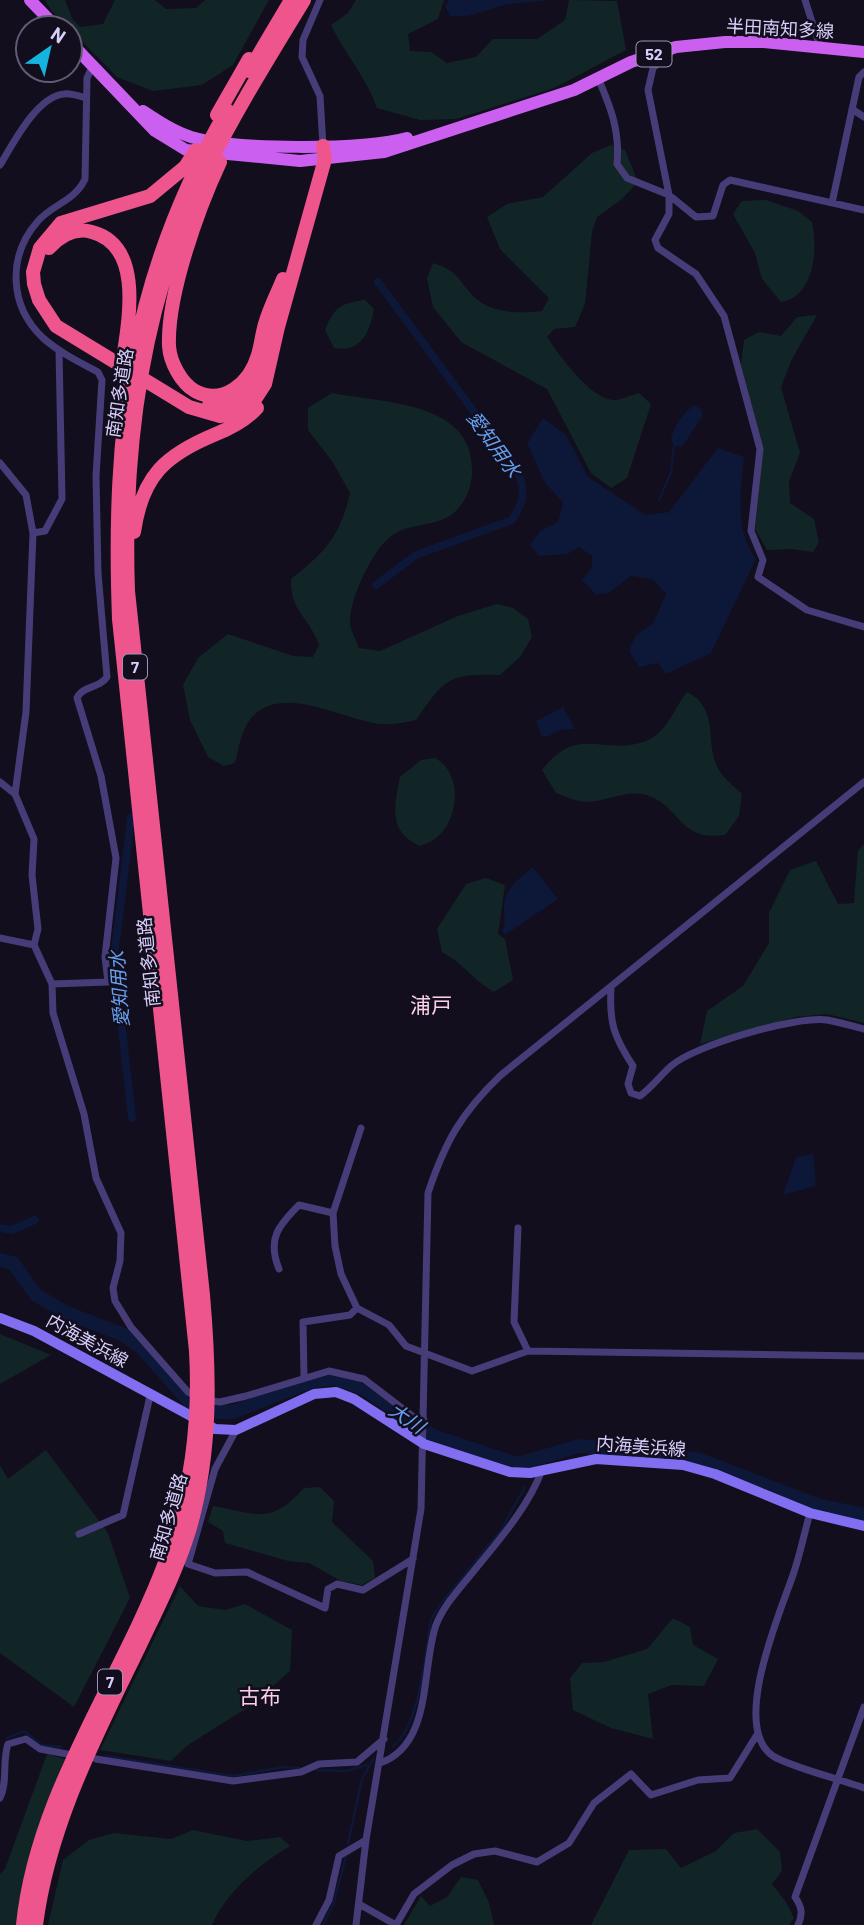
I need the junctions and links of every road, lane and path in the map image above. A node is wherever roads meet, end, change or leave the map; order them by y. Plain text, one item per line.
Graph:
1 (30, 0) edge
2 (291, 0) edge
3 (304, 0) edge
4 (320, 0) edge
5 (805, 0) edge
6 (44, 14) edge
7 (277, 24) junction
8 (676, 47) junction
9 (820, 47) junction
10 (864, 52) edge
11 (84, 56) edge
12 (93, 65) junction
13 (864, 72) edge
14 (598, 78) junction
15 (111, 83) junction
16 (86, 98) junction
17 (238, 109) junction
18 (852, 109) junction
19 (864, 117) edge
20 (236, 149) junction
21 (321, 155) junction
22 (0, 165) edge
23 (669, 195) junction
24 (832, 203) junction
25 (864, 210) edge
26 (59, 350) junction
27 (108, 356) junction
28 (264, 360) junction
29 (0, 463) edge
30 (118, 464) junction
31 (33, 533) junction
32 (864, 627) edge
33 (137, 691) junction
34 (0, 782) edge
35 (864, 782) edge
36 (15, 794) junction
37 (0, 938) edge
38 (34, 946) junction
39 (52, 984) junction
40 (611, 988) junction
41 (864, 1029) edge
42 (360, 1128) dead end
43 (334, 1213) junction
44 (517, 1228) dead end
45 (279, 1269) dead end
46 (357, 1308) junction
47 (0, 1318) edge
48 (426, 1351) junction
49 (528, 1351) junction
50 (864, 1356) edge
51 (203, 1369) junction
52 (304, 1377) junction
53 (150, 1396) junction
54 (424, 1422) junction
55 (236, 1430) junction
56 (200, 1439) junction
57 (424, 1441) junction
58 (542, 1470) junction
59 (810, 1513) junction
60 (864, 1526) edge
61 (79, 1534) dead end
62 (413, 1559) junction
63 (864, 1707) edge
64 (758, 1733) junction
65 (384, 1739) junction
66 (67, 1754) dead end
67 (96, 1759) dead end
68 (380, 1763) junction
69 (838, 1778) junction
70 (864, 1788) edge
71 (0, 1798) edge
72 (366, 1840) junction
73 (359, 1904) junction
74 (23, 1925) edge
75 (36, 1925) edge
76 (316, 1925) edge
77 (356, 1925) edge
78 (396, 1925) edge
79 (798, 1925) edge

1 - 6 main road
2 - 7 highway, 南知多道路 / 7
3 - 17 highway, 南知多道路 / 7
4 - 21 street
5 - 9 street
7 - 27 highway
7 - 30 highway, 南知多道路 / 7
8 - 9 main road, 半田南知多線 / 52
8 - 14 main road, 半田南知多線 / 52
8 - 23 street
9 - 10 main road, 半田南知多線 / 52
11 - 12 main road, 半田南知多線 / 52
12 - 15 main road, 半田南知多線 / 52
12 - 16 street
13 - 18 street
14 - 21 main road, 半田南知多線 / 52
14 - 23 street
15 - 20 main road, 半田南知多線 / 52
15 - 20 main road, 半田南知多線 / 52
16 - 22 street
16 - 26 street
17 - 28 highway
17 - 33 highway, 南知多道路 / 7
18 - 19 street
18 - 24 street
20 - 21 main road, 半田南知多線 / 52
21 - 28 highway
23 - 24 street
23 - 32 street
24 - 25 street
26 - 31 street
26 - 39 street
27 - 28 highway
27 - 30 highway
28 - 33 highway
29 - 31 street
30 - 51 highway, 南知多道路 / 7
31 - 36 street
33 - 51 highway, 南知多道路 / 7
34 - 36 street
35 - 40 street
36 - 38 street
37 - 38 street
38 - 39 street
39 - 52 street
40 - 41 street
40 - 48 street
42 - 43 street
43 - 45 street
43 - 46 street
44 - 49 street
46 - 48 street
46 - 52 street
47 - 53 main road, 内海美浜線
48 - 49 street
48 - 54 street
49 - 50 street
51 - 56 highway, 南知多道路 / 7
52 - 54 street
53 - 55 main road, 内海美浜線
53 - 61 street
54 - 57 street
55 - 57 main road, 内海美浜線
55 - 62 street
56 - 74 highway, 南知多道路 / 7
56 - 75 highway, 南知多道路 / 7
57 - 58 main road, 内海美浜線
57 - 62 street
58 - 59 main road, 内海美浜線
58 - 68 street
59 - 60 main road, 内海美浜線
59 - 64 street
62 - 65 street
63 - 69 street
64 - 69 street
64 - 78 street
65 - 67 street
65 - 68 street
66 - 71 street
68 - 72 street
69 - 70 street
69 - 79 street
72 - 73 street
72 - 76 street
73 - 77 street
73 - 78 street

